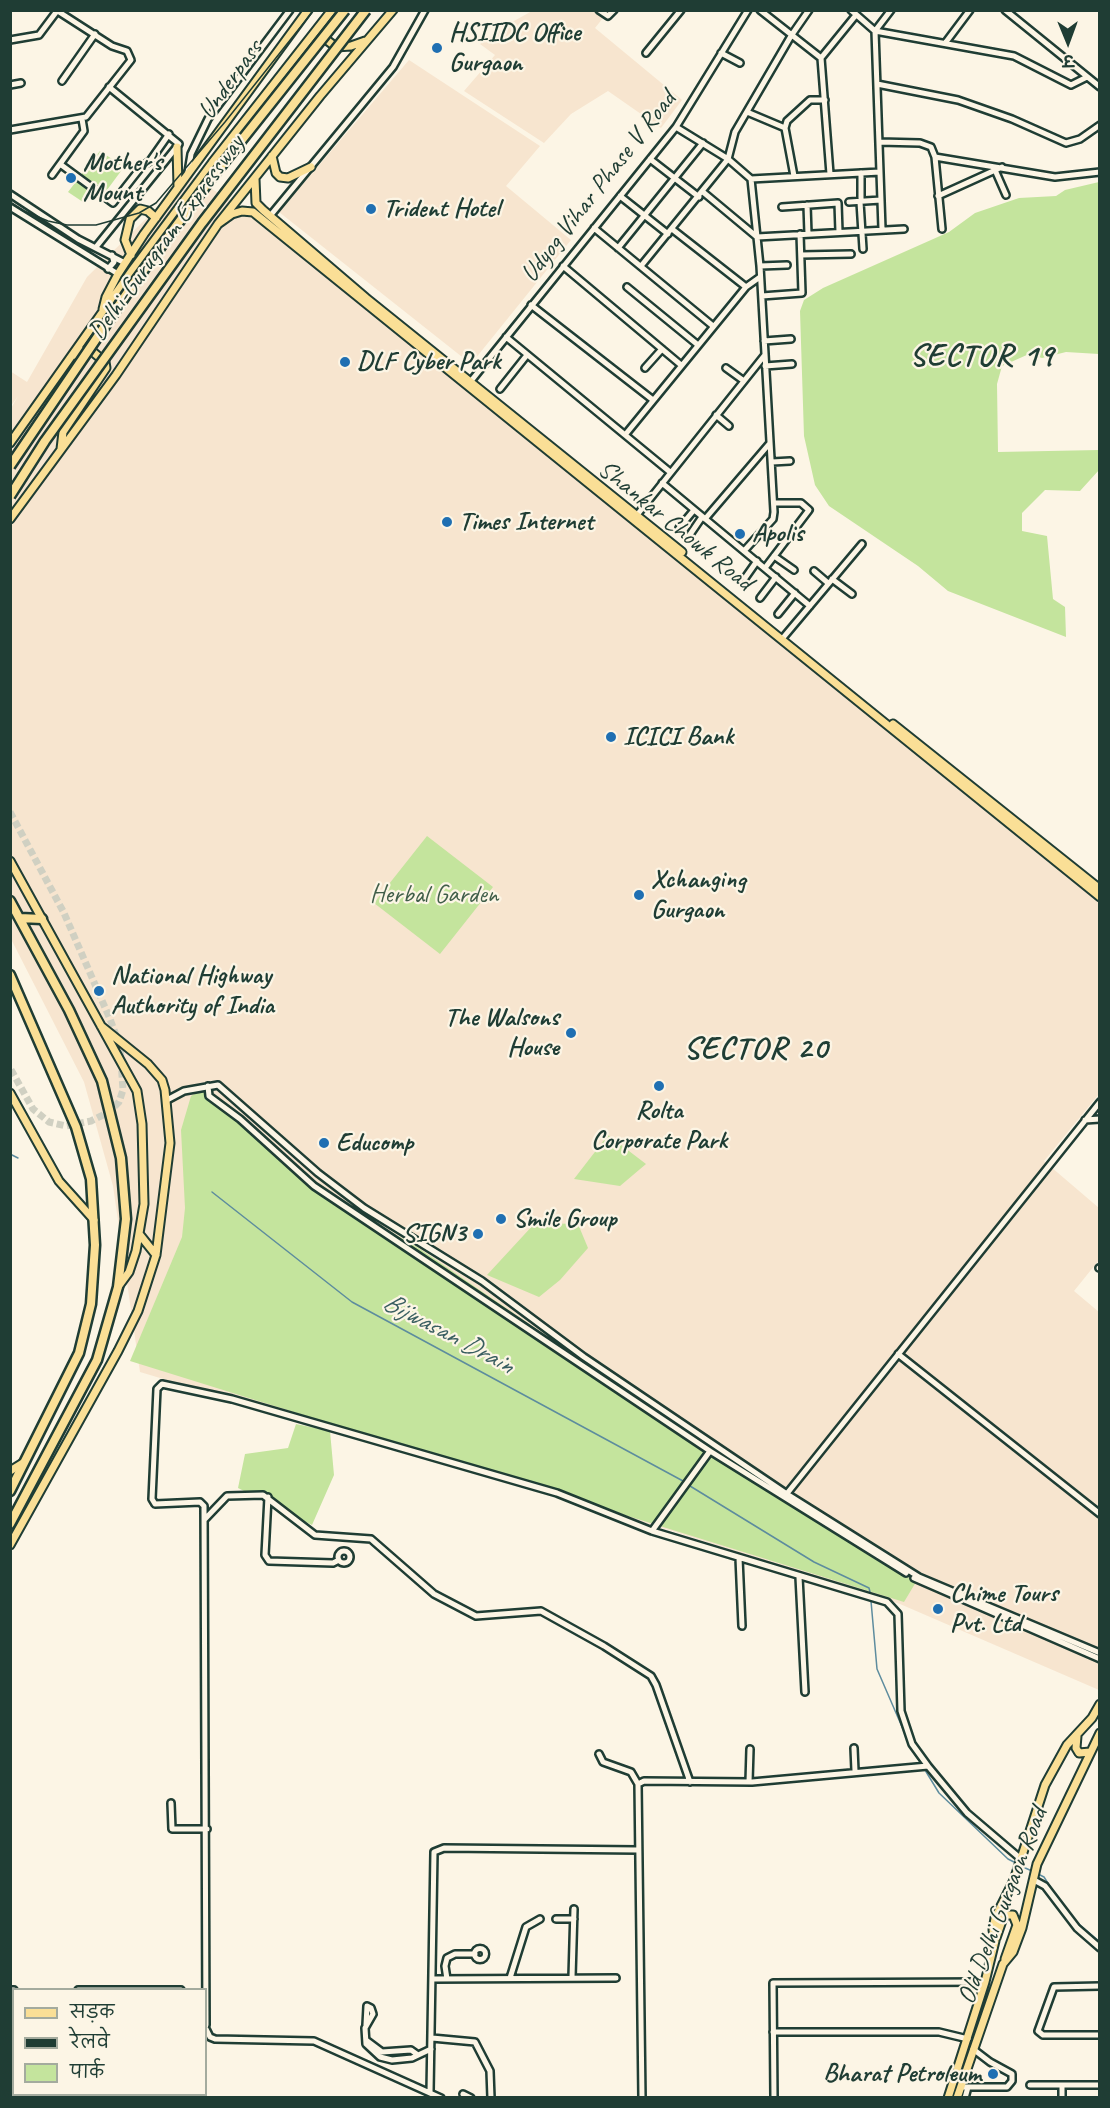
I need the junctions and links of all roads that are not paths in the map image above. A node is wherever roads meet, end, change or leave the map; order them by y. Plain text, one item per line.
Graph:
1 (290, 10) edge
2 (308, 10) edge
3 (332, 10) edge
4 (345, 10) edge
5 (366, 10) edge
6 (393, 10) edge
7 (425, 10) edge
8 (599, 10) edge
9 (614, 10) edge
10 (681, 10) edge
11 (748, 10) edge
12 (809, 10) edge
13 (851, 10) edge
14 (891, 10) edge
15 (970, 10) edge
16 (1005, 10) edge
17 (56, 11) edge
18 (764, 12) edge
19 (856, 15) junction
20 (324, 22) junction
21 (875, 31) junction
22 (95, 34) junction
23 (791, 36) junction
24 (10, 40) edge
25 (368, 40) junction
26 (946, 42) junction
27 (646, 53) dead end
28 (721, 53) junction
29 (821, 58) junction
30 (740, 63) dead end
31 (1087, 77) junction
32 (62, 81) dead end
33 (21, 83) dead end
34 (877, 84) junction
35 (10, 85) edge
36 (109, 87) junction
37 (1100, 87) edge
38 (825, 100) junction
39 (747, 112) junction
40 (82, 119) junction
41 (1100, 125) edge
42 (676, 127) junction
43 (784, 128) junction
44 (10, 130) edge
45 (169, 134) junction
46 (879, 142) junction
47 (704, 143) junction
48 (177, 147) junction
49 (272, 156) junction
50 (935, 158) junction
51 (650, 159) junction
52 (728, 159) junction
53 (60, 164) junction
54 (310, 167) junction
55 (1002, 167) junction
56 (995, 170) junction
57 (880, 172) junction
58 (1100, 172) edge
59 (861, 173) junction
60 (188, 174) junction
61 (830, 174) junction
62 (52, 175) dead end
63 (794, 176) junction
64 (674, 178) junction
65 (255, 179) junction
66 (751, 179) junction
67 (178, 187) junction
68 (10, 194) edge
69 (701, 195) junction
70 (1006, 195) dead end
71 (620, 196) junction
72 (938, 196) junction
73 (860, 200) junction
74 (881, 200) junction
75 (849, 202) dead end
76 (807, 205) junction
77 (10, 207) edge
78 (782, 207) dead end
79 (270, 216) junction
80 (644, 216) junction
81 (156, 218) junction
82 (218, 224) junction
83 (594, 228) junction
84 (882, 229) junction
85 (904, 229) dead end
86 (942, 229) dead end
87 (862, 230) junction
88 (670, 232) junction
89 (839, 232) junction
90 (800, 234) junction
91 (808, 234) junction
92 (758, 237) junction
93 (96, 248) junction
94 (618, 248) junction
95 (863, 249) dead end
96 (851, 254) dead end
97 (112, 255) junction
98 (131, 255) junction
99 (801, 255) junction
100 (125, 263) junction
101 (787, 264) dead end
102 (562, 266) junction
103 (640, 266) junction
104 (760, 266) junction
105 (108, 268) junction
106 (118, 274) junction
107 (760, 277) junction
108 (627, 287) dead end
109 (746, 287) junction
110 (762, 296) junction
111 (531, 305) junction
112 (101, 315) junction
113 (713, 326) junction
114 (506, 337) junction
115 (791, 339) dead end
116 (764, 341) junction
117 (698, 345) junction
118 (662, 349) junction
119 (527, 355) junction
120 (765, 356) junction
121 (72, 357) junction
122 (792, 364) dead end
123 (681, 365) junction
124 (765, 366) junction
125 (645, 368) dead end
126 (726, 368) dead end
127 (471, 381) junction
128 (744, 381) junction
129 (500, 388) dead end
130 (653, 400) junction
131 (716, 416) junction
132 (729, 426) dead end
133 (625, 435) junction
134 (10, 443) edge
135 (770, 443) junction
136 (61, 450) junction
137 (790, 461) dead end
138 (772, 462) junction
139 (10, 466) edge
140 (670, 472) junction
141 (662, 483) junction
142 (10, 496) edge
143 (774, 503) junction
144 (694, 510) junction
145 (637, 515) junction
146 (704, 518) junction
147 (10, 519) edge
148 (679, 528) dead end
149 (689, 536) dead end
150 (862, 544) dead end
151 (744, 551) junction
152 (774, 556) junction
153 (757, 561) junction
154 (765, 568) junction
155 (794, 570) dead end
156 (840, 570) junction
157 (814, 571) dead end
158 (846, 575) dead end
159 (776, 577) junction
160 (745, 578) dead end
161 (830, 581) junction
162 (795, 593) junction
163 (852, 594) dead end
164 (760, 598) dead end
165 (810, 606) junction
166 (778, 614) dead end
167 (783, 638) junction
168 (10, 861) edge
169 (1100, 889) edge
170 (1100, 897) edge
171 (10, 901) edge
172 (20, 918) junction
173 (42, 920) junction
174 (10, 975) edge
175 (101, 1026) junction
176 (208, 1086) junction
177 (10, 1093) edge
178 (167, 1100) junction
179 (1100, 1102) edge
180 (1100, 1119) edge
181 (1085, 1120) junction
182 (94, 1220) junction
183 (140, 1235) junction
184 (156, 1255) junction
185 (118, 1287) junction
186 (898, 1354) junction
187 (710, 1451) junction
188 (27, 1460) junction
189 (10, 1471) edge
190 (10, 1491) edge
191 (785, 1495) junction
192 (268, 1497) junction
193 (1100, 1514) edge
194 (204, 1519) junction
195 (10, 1524) edge
196 (652, 1531) junction
197 (10, 1545) edge
198 (740, 1558) junction
199 (339, 1560) dead end
200 (799, 1577) junction
201 (742, 1626) dead end
202 (1100, 1653) edge
203 (1100, 1659) edge
204 (805, 1692) dead end
205 (1100, 1704) edge
206 (1077, 1733) junction
207 (1100, 1733) edge
208 (854, 1748) dead end
209 (750, 1749) dead end
210 (1090, 1752) junction
211 (599, 1754) dead end
212 (928, 1766) junction
213 (855, 1771) junction
214 (690, 1782) junction
215 (749, 1782) junction
216 (638, 1784) junction
217 (171, 1803) dead end
218 (207, 1829) junction
219 (638, 1850) junction
220 (1020, 1864) junction
221 (1035, 1876) junction
222 (574, 1909) dead end
223 (540, 1919) dead end
224 (556, 1919) dead end
225 (574, 1920) junction
226 (995, 1941) junction
227 (1100, 1948) edge
228 (475, 1953) dead end
229 (1003, 1965) junction
230 (572, 1977) junction
231 (447, 1978) junction
232 (510, 1978) junction
233 (616, 1978) dead end
234 (434, 1979) junction
235 (985, 1982) junction
236 (1100, 1986) edge
237 (206, 1988) edge
238 (366, 2025) dead end
239 (207, 2030) edge
240 (773, 2032) junction
241 (1100, 2035) edge
242 (432, 2038) junction
243 (968, 2039) junction
244 (366, 2040) junction
245 (431, 2049) junction
246 (973, 2049) junction
247 (418, 2055) junction
248 (1030, 2085) dead end
249 (1062, 2085) junction
250 (1100, 2085) edge
251 (965, 2087) junction
252 (430, 2092) junction
253 (463, 2094) dead end
254 (441, 2097) edge
255 (471, 2097) edge
256 (491, 2097) edge
257 (642, 2097) edge
258 (774, 2097) edge
259 (948, 2097) edge
260 (957, 2097) edge
261 (965, 2097) edge
262 (1062, 2097) edge

1 - 60 street
2 - 60 main road, Underpass
3 - 20 main road
4 - 139 highway, Delhi-Gurugram Expressway, bridge
5 - 142 highway, Delhi-Gurugram Expressway, bridge
6 - 25 main road
7 - 54 street
8 - 9 street
10 - 27 street
11 - 28 street, Udyog Vihar Phase V Road
12 - 23 street
13 - 19 street
14 - 21 street
15 - 26 street
16 - 31 street
17 - 22 street
17 - 24 street
18 - 23 street
19 - 21 street
19 - 29 street
20 - 25 main road
20 - 112 main road
21 - 26 street
21 - 34 street
22 - 32 street
22 - 36 street
23 - 29 street
23 - 39 street
25 - 49 main road
26 - 31 street
28 - 30 street
28 - 42 street, Udyog Vihar Phase V Road
29 - 38 street
31 - 37 street
33 - 35 street
34 - 41 street
34 - 46 street
36 - 40 street
36 - 45 street
38 - 43 street
38 - 61 street
39 - 43 street
39 - 52 street
40 - 44 street
40 - 53 street
42 - 47 street
42 - 51 street, Udyog Vihar Phase V Road
43 - 63 street
45 - 48 street
45 - 53 street
46 - 50 street
46 - 57 street
47 - 52 street
47 - 64 street
48 - 67 main road
48 - 93 street
49 - 54 main road
49 - 65 main road
50 - 55 street
50 - 72 street
51 - 64 street
51 - 71 street, Udyog Vihar Phase V Road
52 - 66 street
52 - 69 street
53 - 62 street
54 - 79 street
55 - 56 street
55 - 58 street
56 - 70 street
56 - 72 street
57 - 59 street
57 - 74 street
59 - 61 street
59 - 73 street
60 - 67 main road, Underpass
61 - 63 street
63 - 66 street
64 - 69 street
64 - 80 street
65 - 79 main road, Shankar Chowk Road
65 - 82 main road
66 - 92 street
67 - 81 main road, Underpass
68 - 93 street
69 - 88 street
69 - 92 street
71 - 80 street
71 - 83 street, Udyog Vihar Phase V Road
72 - 86 street
73 - 74 street
73 - 75 street
73 - 87 street
74 - 84 street
76 - 78 street
76 - 89 street
76 - 91 street
77 - 105 street
79 - 127 main road, Shankar Chowk Road
80 - 88 street
80 - 94 street
81 - 98 main road, Underpass
81 - 98 main road
82 - 136 main road
82 - 167 main road, Shankar Chowk Road
83 - 94 street
83 - 102 street, Udyog Vihar Phase V Road
84 - 85 street
84 - 87 street
87 - 89 street
87 - 95 street
88 - 103 street
88 - 109 street
89 - 91 street
90 - 91 street
90 - 92 street
90 - 99 street
92 - 104 street
93 - 97 street
94 - 103 street
96 - 99 street
97 - 100 street
97 - 105 street
98 - 100 main road, Underpass
99 - 110 street
100 - 106 main road, Underpass
101 - 104 street
102 - 111 street, Udyog Vihar Phase V Road
102 - 118 street
103 - 113 street
104 - 107 street
105 - 106 street
106 - 112 main road, Underpass
107 - 109 street
107 - 110 street
108 - 117 street
109 - 113 street
110 - 116 street
111 - 114 street, Udyog Vihar Phase V Road
111 - 130 street
112 - 121 main road
113 - 117 street
114 - 119 street
114 - 127 street, Udyog Vihar Phase V Road
115 - 116 street
116 - 120 street
117 - 123 street
118 - 123 street
118 - 125 street
119 - 129 street
119 - 133 street
120 - 124 street
120 - 128 street
121 - 134 main road
121 - 136 main road
122 - 124 street
123 - 130 street
124 - 135 street
126 - 128 street
127 - 145 main road, Shankar Chowk Road
128 - 131 street
130 - 133 street
131 - 132 street
131 - 140 street
133 - 140 street
135 - 138 street
135 - 146 street
136 - 147 main road
137 - 138 street
138 - 143 street
140 - 141 street
141 - 144 street
141 - 145 street
143 - 151 street
143 - 152 street
144 - 146 street
144 - 148 street
145 - 167 main road, Shankar Chowk Road
146 - 149 street
146 - 151 street
150 - 156 street
151 - 153 street
152 - 154 street
152 - 155 street
153 - 154 street
153 - 160 street
154 - 159 street
156 - 158 street
156 - 161 street
157 - 161 street
159 - 162 street
159 - 164 street
161 - 163 street
161 - 165 street
162 - 165 street
162 - 166 street
165 - 167 street
167 - 169 main road, Shankar Chowk Road
167 - 170 main road, Shankar Chowk Road
168 - 173 main road
171 - 172 highway
172 - 173 highway
172 - 185 highway
173 - 175 main road
174 - 182 highway
175 - 178 main road
175 - 183 main road
176 - 178 street
176 - 187 street
176 - 191 street
177 - 182 main road
178 - 184 main road
179 - 181 street
180 - 181 street
181 - 186 street
182 - 188 highway
183 - 184 main road
183 - 185 main road
184 - 197 main road
185 - 195 highway
186 - 191 street
186 - 193 street
187 - 191 street
187 - 196 street
188 - 189 main road
188 - 190 highway
191 - 202 street
191 - 203 street
192 - 194 street
192 - 199 street
192 - 214 street
194 - 196 street
194 - 218 street
196 - 198 street
198 - 200 street
198 - 201 street
200 - 204 street
200 - 212 street
205 - 206 main road, Old Delhi Gurgaon Road
206 - 210 main road
206 - 220 main road, Old Delhi Gurgaon Road
207 - 210 main road, Old Delhi Gurgaon Road
208 - 213 street
209 - 215 street
210 - 221 main road, Old Delhi Gurgaon Road
211 - 216 street
212 - 213 street
212 - 220 street
213 - 215 street
214 - 215 street
214 - 216 street
216 - 219 street
217 - 218 street
218 - 237 street
219 - 234 street
219 - 257 street
220 - 226 main road, Old Delhi Gurgaon Road
221 - 227 street
221 - 229 main road, Old Delhi Gurgaon Road
222 - 225 street
223 - 232 street
224 - 225 street
225 - 230 street
226 - 229 main road
226 - 235 main road, Old Delhi Gurgaon Road
228 - 231 street
229 - 246 main road, Old Delhi Gurgaon Road
230 - 232 street
230 - 233 street
231 - 232 street
231 - 234 street
234 - 242 street
235 - 240 street
235 - 243 main road, Old Delhi Gurgaon Road
236 - 241 street
238 - 244 street
239 - 252 street
240 - 243 street
240 - 258 street
242 - 245 street
242 - 256 street
243 - 259 main road, Old Delhi Gurgaon Road
244 - 247 street
244 - 247 street
245 - 247 street
245 - 252 street
246 - 251 main road, Old Delhi Gurgaon Road
246 - 251 street
248 - 249 street
249 - 250 street
249 - 262 street
251 - 260 main road, Old Delhi Gurgaon Road
251 - 261 street
252 - 254 street
253 - 255 street

